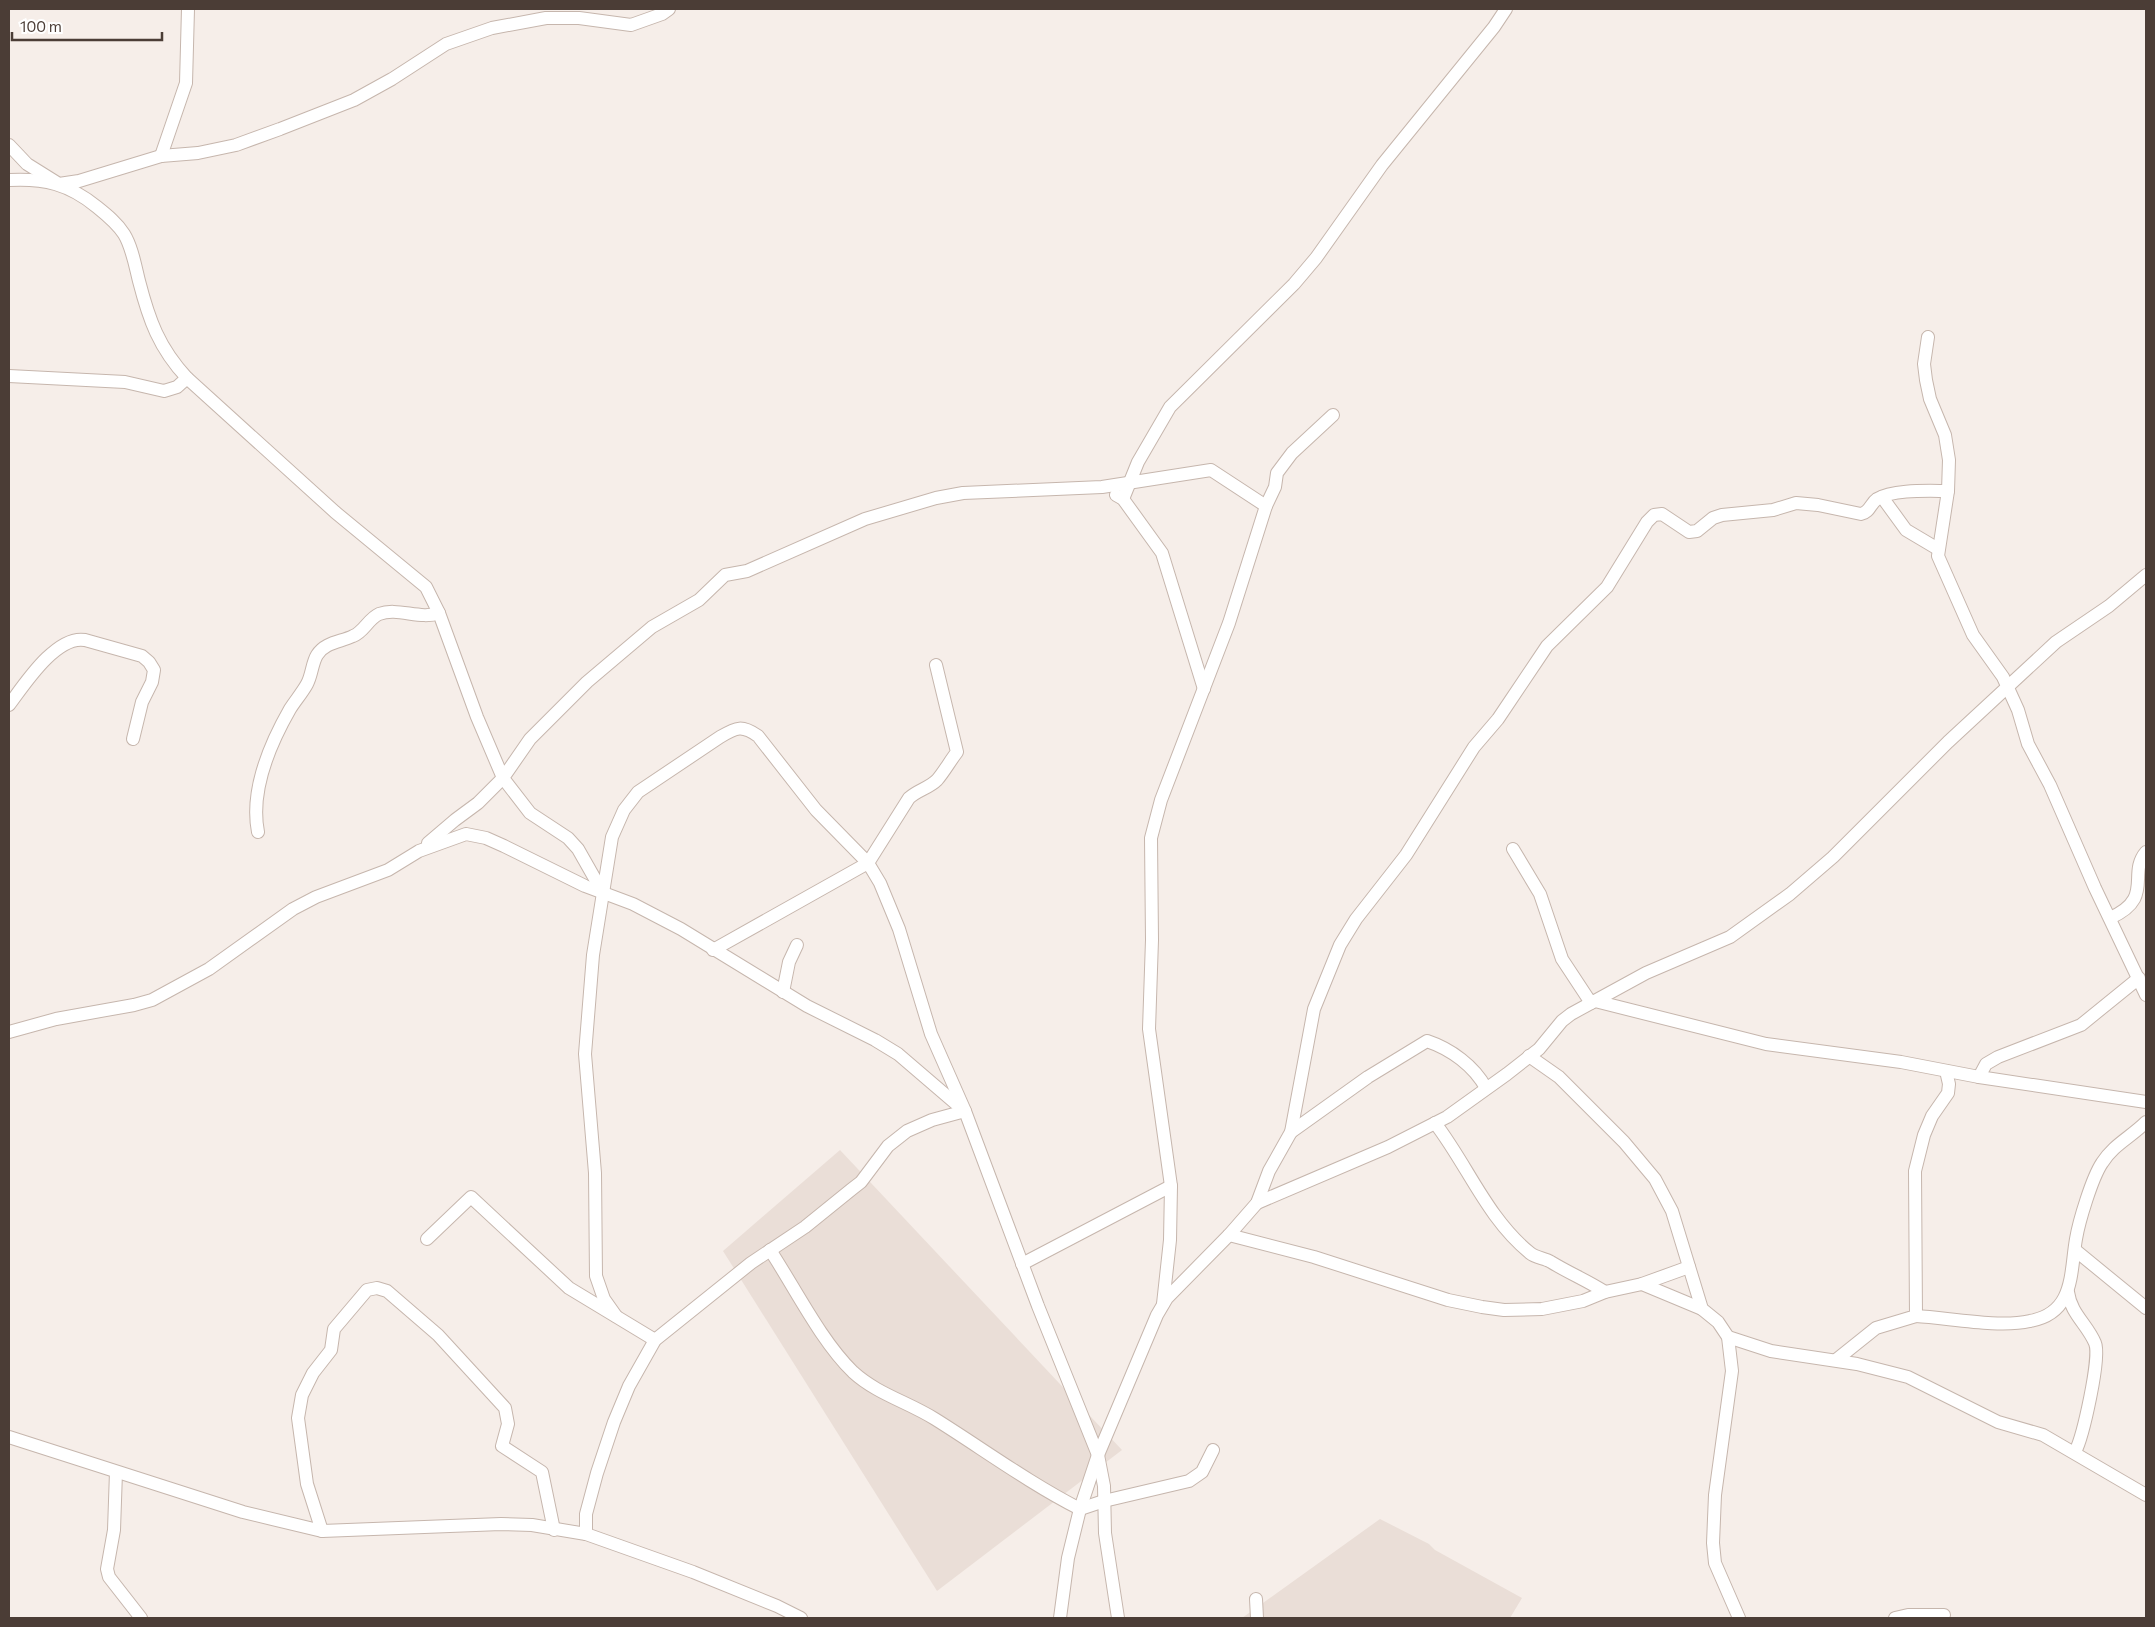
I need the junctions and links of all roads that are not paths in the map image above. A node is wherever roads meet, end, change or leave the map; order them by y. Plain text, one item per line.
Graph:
1 (188, 9) edge
2 (669, 9) edge
3 (1506, 9) edge
4 (9, 145) edge
5 (161, 156) junction
6 (9, 180) edge
7 (59, 184) junction
8 (1928, 337) dead end
9 (9, 376) edge
10 (187, 378) junction
11 (1333, 415) dead end
12 (1127, 483) junction
13 (1102, 487) junction
14 (1948, 491) junction
15 (1882, 497) junction
16 (1123, 499) junction
17 (1266, 506) junction
18 (1938, 549) junction
19 (2146, 575) edge
20 (439, 614) junction
21 (936, 665) dead end
22 (2006, 687) junction
23 (1204, 689) junction
24 (9, 705) edge
25 (133, 739) dead end
26 (503, 778) junction
27 (258, 832) dead end
28 (1513, 849) dead end
29 (419, 851) junction
30 (2146, 852) edge
31 (868, 863) junction
32 (603, 893) junction
33 (2110, 918) junction
34 (797, 945) dead end
35 (713, 950) junction
36 (2139, 978) junction
37 (783, 992) junction
38 (2146, 995) edge
39 (1593, 1002) junction
40 (9, 1032) edge
41 (1529, 1056) junction
42 (1946, 1071) junction
43 (1979, 1077) junction
44 (1486, 1088) junction
45 (2146, 1102) edge
46 (965, 1111) junction
47 (1435, 1122) junction
48 (2146, 1122) edge
49 (1291, 1132) junction
50 (1171, 1186) junction
51 (1257, 1203) junction
52 (1229, 1235) junction
53 (427, 1239) dead end
54 (770, 1250) junction
55 (2075, 1250) junction
56 (1022, 1264) junction
57 (1689, 1267) junction
58 (1642, 1284) junction
59 (1605, 1292) junction
60 (2068, 1292) junction
61 (1162, 1304) junction
62 (2146, 1308) edge
63 (1702, 1309) junction
64 (616, 1316) junction
65 (1916, 1316) junction
66 (1728, 1337) junction
67 (655, 1340) junction
68 (1836, 1360) junction
69 (9, 1437) edge
70 (1213, 1450) dead end
71 (2075, 1452) junction
72 (1098, 1455) junction
73 (116, 1472) junction
74 (2146, 1495) edge
75 (1104, 1501) junction
76 (1080, 1509) junction
77 (554, 1530) junction
78 (322, 1531) junction
79 (586, 1534) junction
80 (1256, 1599) dead end
81 (1944, 1615) dead end
82 (141, 1618) edge
83 (801, 1618) edge
84 (1060, 1618) edge
85 (1118, 1618) edge
86 (1257, 1618) edge
87 (1739, 1618) edge
88 (1895, 1618) edge

1 - 5 street
2 - 5 street
3 - 12 street
4 - 7 street
5 - 7 street
6 - 7 street
7 - 10 street
8 - 14 street
9 - 10 street
10 - 20 street
11 - 17 street
12 - 13 street
12 - 16 street
12 - 17 street
13 - 16 street
13 - 26 street
14 - 15 street
14 - 18 street
15 - 18 street
15 - 49 street
16 - 23 street
17 - 23 street
18 - 22 street
19 - 22 street
20 - 26 street
20 - 27 street
21 - 31 street
22 - 33 street
22 - 39 street
23 - 50 street
24 - 25 street
26 - 29 street
26 - 32 street
28 - 39 street
29 - 32 street
29 - 40 street
30 - 33 street
31 - 32 street
31 - 35 street
31 - 46 street
32 - 35 street
32 - 64 street
33 - 36 street
34 - 37 street
35 - 37 street
36 - 38 street
36 - 43 street
37 - 46 street
39 - 41 street
39 - 42 street
41 - 44 street
41 - 57 street
42 - 43 street
42 - 65 street
43 - 45 street
44 - 47 street
44 - 49 street
46 - 54 street
46 - 56 street
47 - 51 street
47 - 59 street
48 - 55 street
49 - 51 street
50 - 56 street
50 - 61 street
51 - 52 street
52 - 59 street
52 - 61 street
53 - 64 street
54 - 67 street
54 - 76 street
55 - 60 street
55 - 62 street
56 - 72 street
57 - 58 street
57 - 63 street
58 - 59 street
58 - 63 street
60 - 65 street
60 - 71 street
61 - 72 street
63 - 66 street
64 - 67 street
65 - 68 street
66 - 68 street
66 - 87 street
67 - 79 street
68 - 71 street
69 - 73 street
70 - 75 street
71 - 74 street
72 - 75 street
72 - 76 street
73 - 78 street
73 - 82 street
75 - 76 street
75 - 85 street
76 - 84 street
77 - 78 street
77 - 78 street
77 - 79 street
79 - 83 street
80 - 86 street
81 - 88 street

